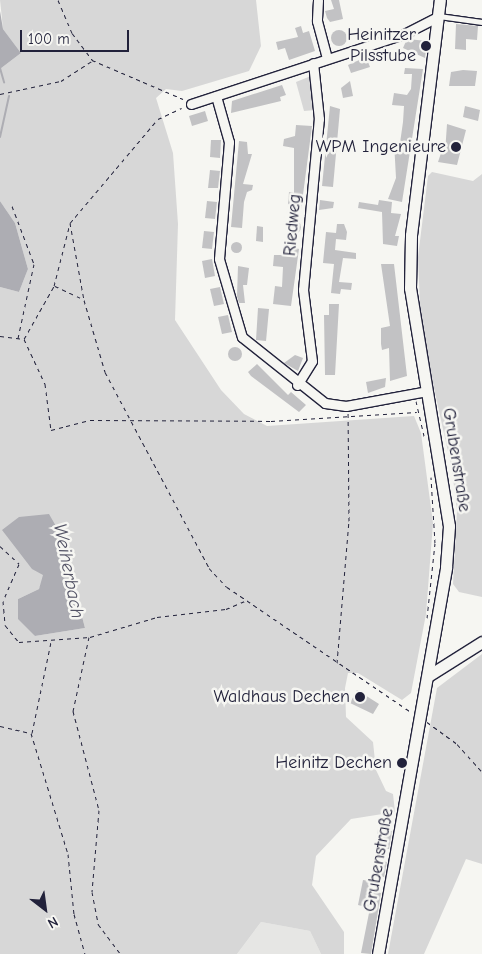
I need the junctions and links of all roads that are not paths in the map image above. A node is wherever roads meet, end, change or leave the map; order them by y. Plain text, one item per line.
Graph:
1 (318, 0) edge
2 (440, 0) edge
3 (439, 16) junction
4 (482, 22) edge
5 (327, 58) junction
6 (314, 63) junction
7 (216, 96) junction
8 (194, 103) road end
9 (297, 385) junction
10 (421, 393) junction
11 (482, 642) edge
12 (428, 676) junction
13 (378, 954) edge

1 - 5 street
2 - 3 street, Grubenstraße
3 - 4 lane
3 - 5 street
3 - 10 street, Grubenstraße
5 - 6 street
6 - 7 street
6 - 9 street, Riedweg
7 - 8 street
7 - 9 street
9 - 10 street
10 - 12 street, Grubenstraße
11 - 12 street
12 - 13 street, Grubenstraße

